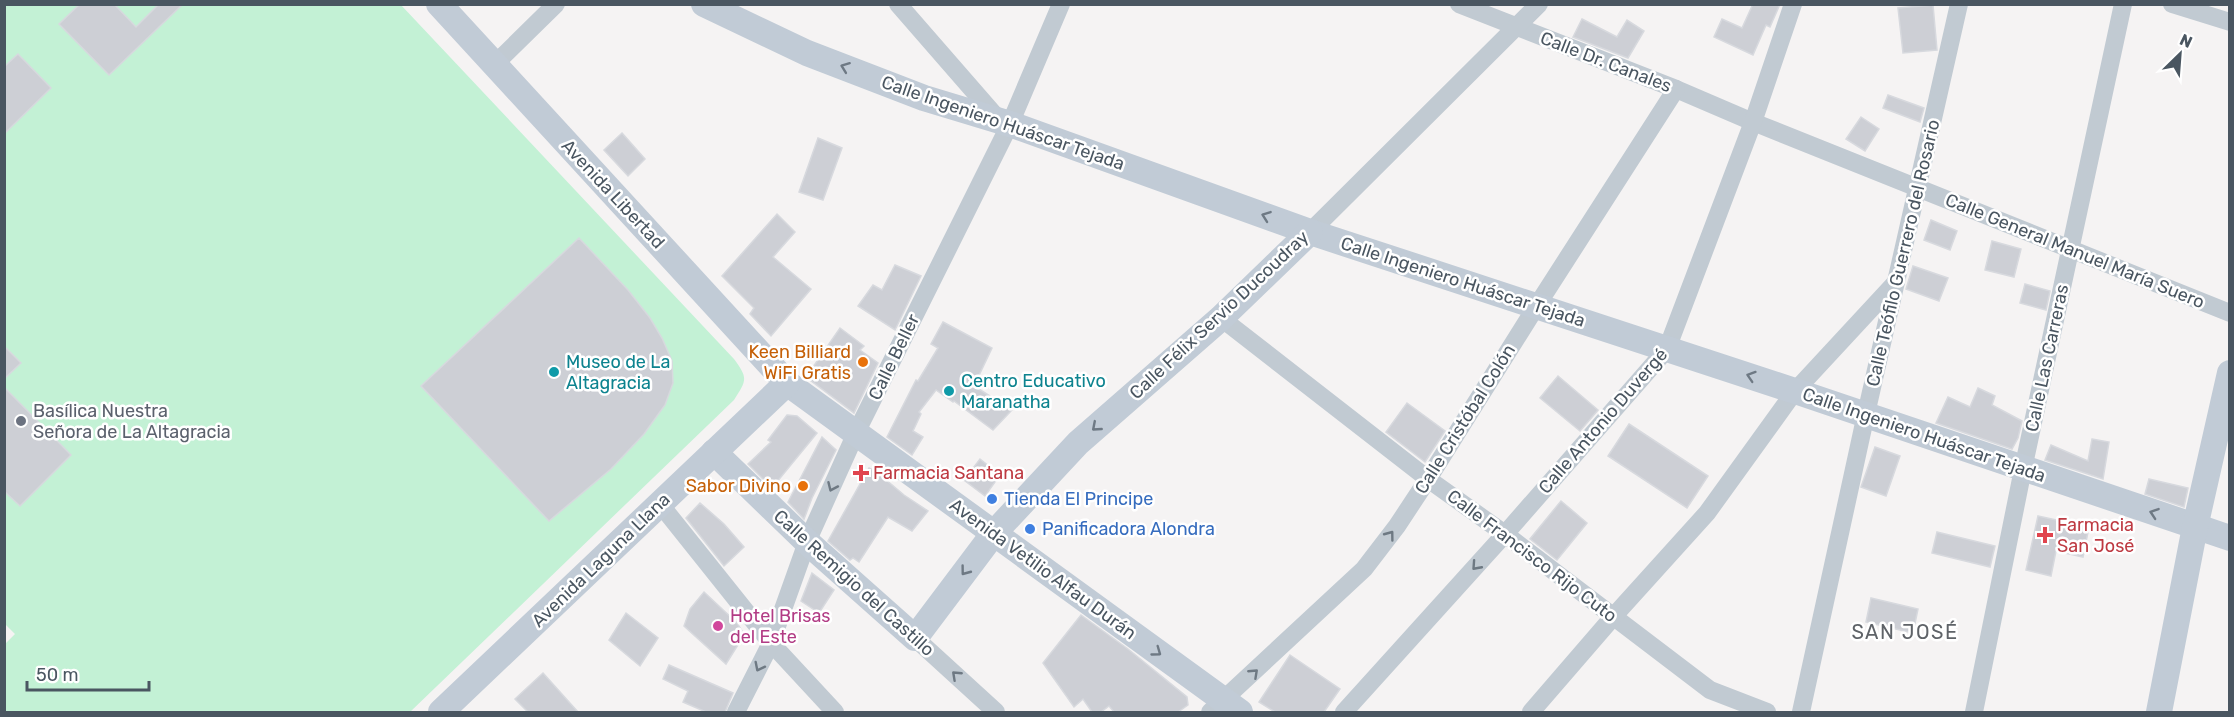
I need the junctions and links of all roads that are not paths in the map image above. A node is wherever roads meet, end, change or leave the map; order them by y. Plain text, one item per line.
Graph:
1 (439, 4) edge
2 (556, 4) edge
3 (704, 4) edge
4 (898, 4) edge
5 (1060, 4) edge
6 (1459, 4) edge
7 (1539, 4) edge
8 (1793, 4) edge
9 (1959, 4) edge
10 (2123, 4) edge
11 (2172, 4) edge
12 (2229, 22) edge
13 (1514, 27) junction
14 (494, 65) junction
15 (1676, 89) junction
16 (1753, 122) junction
17 (1005, 123) junction
18 (1919, 189) junction
19 (1310, 232) junction
20 (2070, 248) junction
21 (1897, 281) junction
22 (1536, 307) junction
23 (2229, 313) edge
24 (1221, 318) junction
25 (1667, 349) junction
26 (2229, 373) edge
27 (786, 383) junction
28 (1796, 391) junction
29 (1866, 414) junction
30 (856, 433) junction
31 (714, 452) junction
32 (2023, 469) junction
33 (1428, 479) junction
34 (660, 504) junction
35 (2195, 527) junction
36 (994, 533) junction
37 (1505, 534) junction
38 (2229, 538) edge
39 (807, 542) junction
40 (1613, 617) junction
41 (915, 638) junction
42 (771, 644) junction
43 (1225, 709) edge
44 (441, 712) edge
45 (736, 712) edge
46 (835, 712) edge
47 (996, 712) edge
48 (1344, 712) edge
49 (1531, 712) edge
50 (1767, 712) edge
51 (1801, 712) edge
52 (1974, 712) edge
53 (2159, 712) edge

1 - 14 main road, Avenida Libertad
2 - 14 street
17 -> 3 main road, Calle Ingeniero Huáscar Tejada
4 - 17 street
5 - 17 street, Calle Beller
6 - 13 street, Calle Dr. Canales
7 - 13 street, Calle Félix Servio Ducoudray
8 - 16 street, Calle Antonio Duvergé
9 - 18 street, Calle Teófilo Guerrero del Rosario
10 - 20 street, Calle Las Carreras
11 - 12 street
13 - 15 street, Calle Dr. Canales
13 - 19 street, Calle Félix Servio Ducoudray
14 - 27 main road, Avenida Libertad
15 - 16 street, Calle Dr. Canales
15 - 22 street, Calle Cristóbal Colón
16 - 18 street, Calle General Manuel María Suero
16 - 25 street, Calle Antonio Duvergé
19 -> 17 main road, Calle Ingeniero Huáscar Tejada
17 - 30 street, Calle Beller
18 - 20 street, Calle General Manuel María Suero
18 - 21 street, Calle Teófilo Guerrero del Rosario
19 - 22 main road, Calle Ingeniero Huáscar Tejada
19 - 24 main road, Calle Félix Servio Ducoudray
20 - 23 street, Calle General Manuel María Suero
20 - 32 street, Calle Las Carreras
21 - 28 street
21 - 29 street, Calle Teófilo Guerrero del Rosario
22 - 25 main road, Calle Ingeniero Huáscar Tejada
22 - 33 street, Calle Cristóbal Colón
24 - 33 street, Calle Francisco Rijo Cuto
24 -> 36 main road, Calle Félix Servio Ducoudray
28 -> 25 main road, Calle Ingeniero Huáscar Tejada
25 - 37 street, Calle Antonio Duvergé
26 - 35 main road
27 - 30 main road, Avenida Vetilio Alfau Durán
27 - 31 main road, Avenida Laguna Llana
28 - 29 main road, Calle Ingeniero Huáscar Tejada
28 - 40 street
29 - 32 main road, Calle Ingeniero Huáscar Tejada
29 - 51 street, Calle Teófilo Guerrero del Rosario
30 - 36 main road, Avenida Vetilio Alfau Durán
30 -> 39 street, Calle Beller
31 - 34 main road, Avenida Laguna Llana
31 - 39 main road, Calle Remigio del Castillo
35 -> 32 main road, Calle Ingeniero Huáscar Tejada
32 - 52 street, Calle Las Carreras
33 - 37 street, Calle Francisco Rijo Cuto
43 -> 33 street, Calle Cristóbal Colón
34 - 42 street
34 - 44 main road, Avenida Laguna Llana
35 - 38 main road, Calle Ingeniero Huáscar Tejada
35 - 53 main road
36 -> 41 main road, Calle Félix Servio Ducoudray
36 -> 43 main road, Avenida Vetilio Alfau Durán
37 - 40 street, Calle Francisco Rijo Cuto
37 -> 48 street, Calle Antonio Duvergé
39 - 41 main road, Calle Remigio del Castillo
39 - 42 street, Calle Beller
40 - 49 street
40 - 50 street, Calle Francisco Rijo Cuto
47 -> 41 street, Calle Remigio del Castillo
42 -> 45 street, Calle Beller
42 - 46 street

